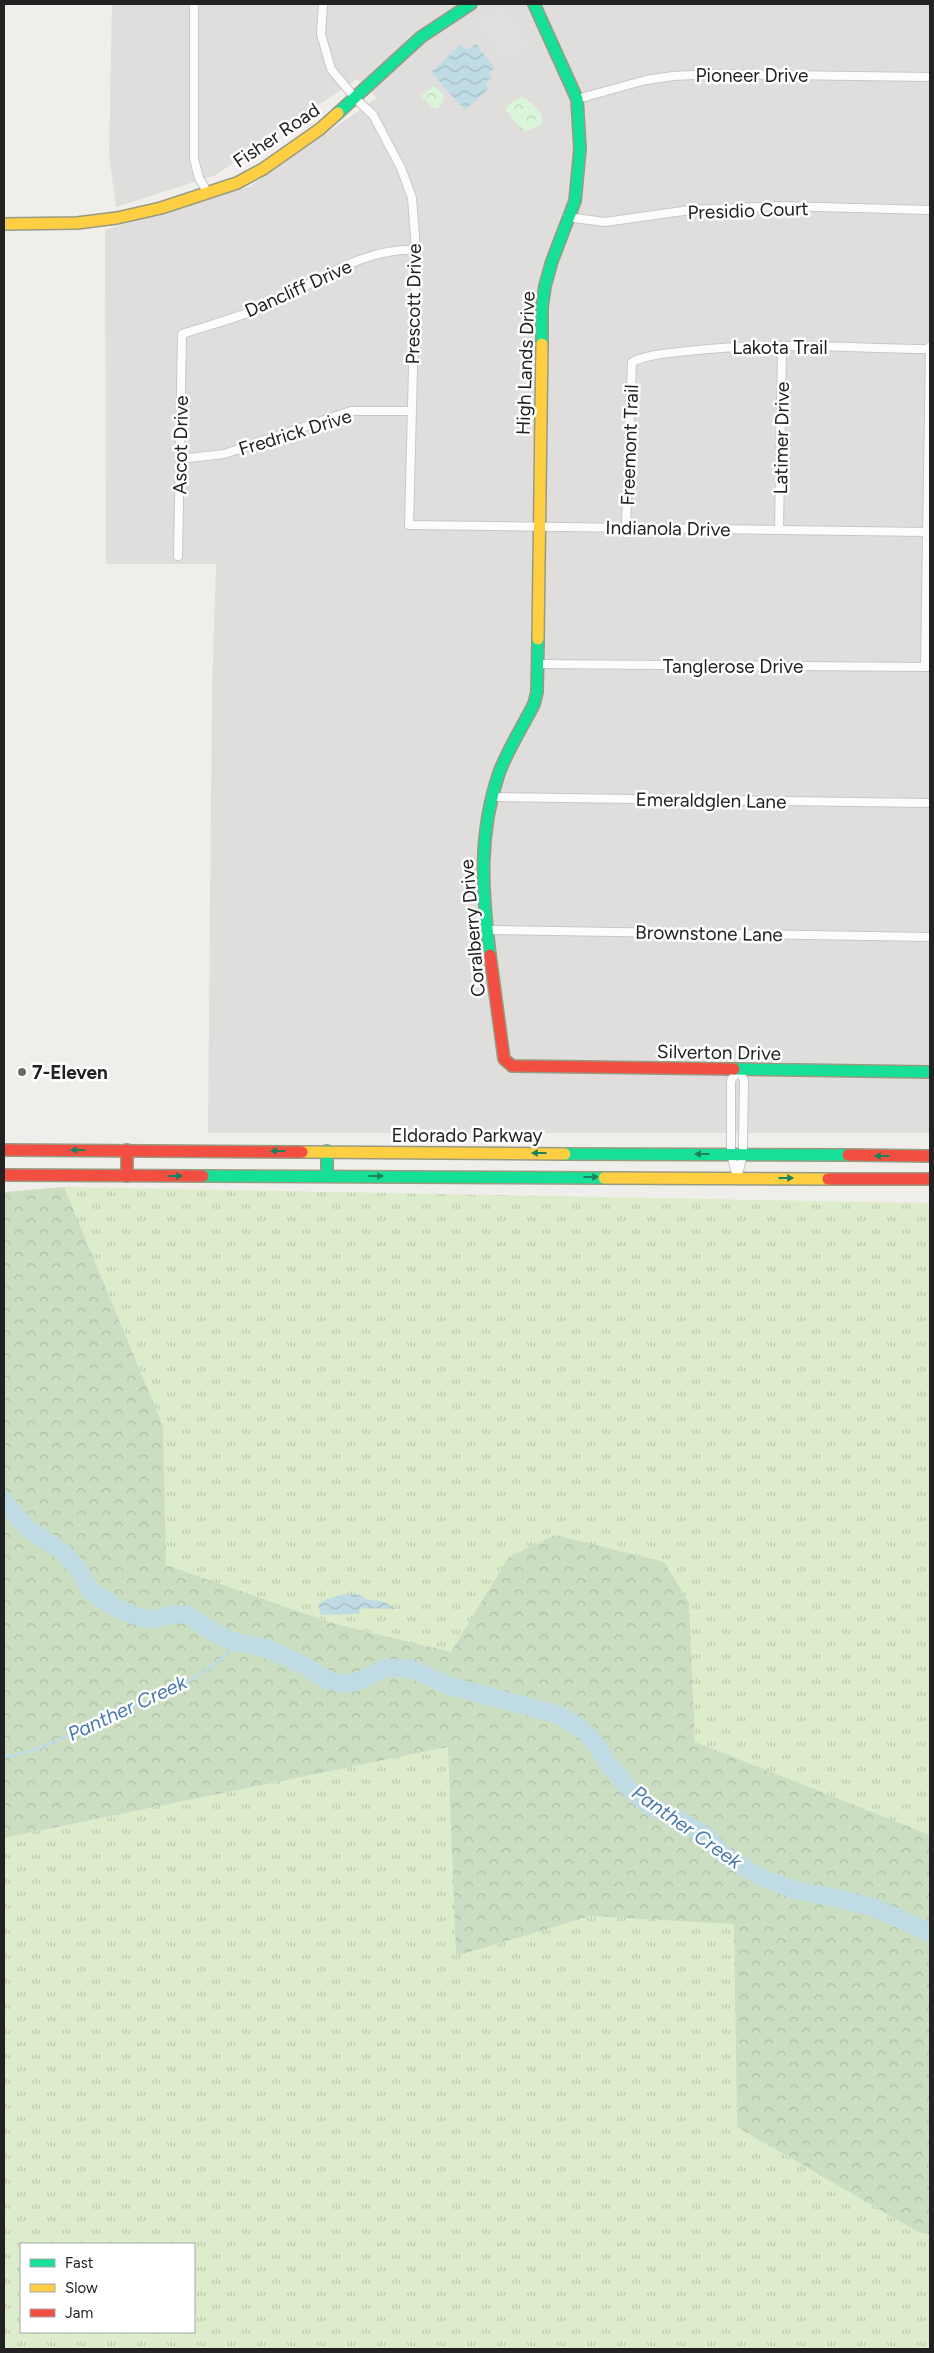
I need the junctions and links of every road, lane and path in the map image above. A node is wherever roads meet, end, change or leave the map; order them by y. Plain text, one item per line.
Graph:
1 (194, 4) edge
2 (323, 4) edge
3 (471, 4) edge
4 (534, 4) edge
5 (930, 77) edge
6 (356, 99) junction
7 (577, 99) junction
8 (208, 193) junction
9 (930, 210) edge
10 (567, 217) junction
11 (4, 224) edge
12 (416, 250) junction
13 (182, 334) joint
14 (782, 347) junction
15 (930, 348) edge
16 (632, 362) joint
17 (411, 411) junction
18 (180, 459) junction
19 (409, 525) joint
20 (626, 527) junction
21 (538, 528) junction
22 (779, 530) junction
23 (927, 532) junction
24 (178, 556) dead end
25 (536, 664) junction
26 (928, 667) edge
27 (492, 797) junction
28 (930, 803) edge
29 (487, 930) junction
30 (930, 937) edge
31 (507, 1063) joint
32 (739, 1070) junction
33 (930, 1072) edge
34 (4, 1150) edge
35 (127, 1150) junction
36 (326, 1151) junction
37 (731, 1154) junction
38 (743, 1155) junction
39 (930, 1156) edge
40 (4, 1175) edge
41 (127, 1176) junction
42 (327, 1176) junction
43 (737, 1178) junction
44 (930, 1179) edge

1 - 8 street
2 - 6 street, Prescott Drive
3 - 6 street, Fisher Road
4 - 7 street, High Lands Drive
5 - 7 street, Pioneer Drive
6 - 8 street, Fisher Road
6 - 12 street, Prescott Drive
7 - 10 street, High Lands Drive
8 - 11 street, Fisher Road
9 - 10 street, Presidio Court
10 - 21 street, High Lands Drive
12 - 13 street, Dancliff Drive
12 - 17 street, Prescott Drive
13 - 18 street, Ascot Drive
14 - 15 street, Lakota Trail
14 - 16 street, Lakota Trail
14 - 22 street, Latimer Drive
15 - 23 street
16 - 20 street, Freemont Trail
17 - 18 street, Fredrick Drive
17 - 19 street, Prescott Drive
18 - 24 street, Ascot Drive
19 - 21 street, Indianola Drive
20 - 21 street, Indianola Drive
20 - 22 street, Indianola Drive
21 - 25 street, Coralberry Drive
22 - 23 street, Indianola Drive
23 - 26 street
25 - 26 street, Tanglerose Drive
25 - 27 street, Coralberry Drive
27 - 28 street, Emeraldglen Lane
27 - 29 street, Coralberry Drive
29 - 30 street, Brownstone Lane
29 - 31 street, Coralberry Drive
31 - 32 street, Silverton Drive
32 - 33 street, Silverton Drive
32 - 37 street
32 - 38 street
35 -> 34 street, Eldorado Parkway
36 -> 35 street, Eldorado Parkway
35 - 41 street
37 -> 36 street, Eldorado Parkway
36 - 42 street
37 - 38 street, Eldorado Parkway
37 - 43 street
39 -> 38 street, Eldorado Parkway
38 - 43 street
40 - 41 street
41 -> 42 street
42 -> 43 street
43 -> 44 street

